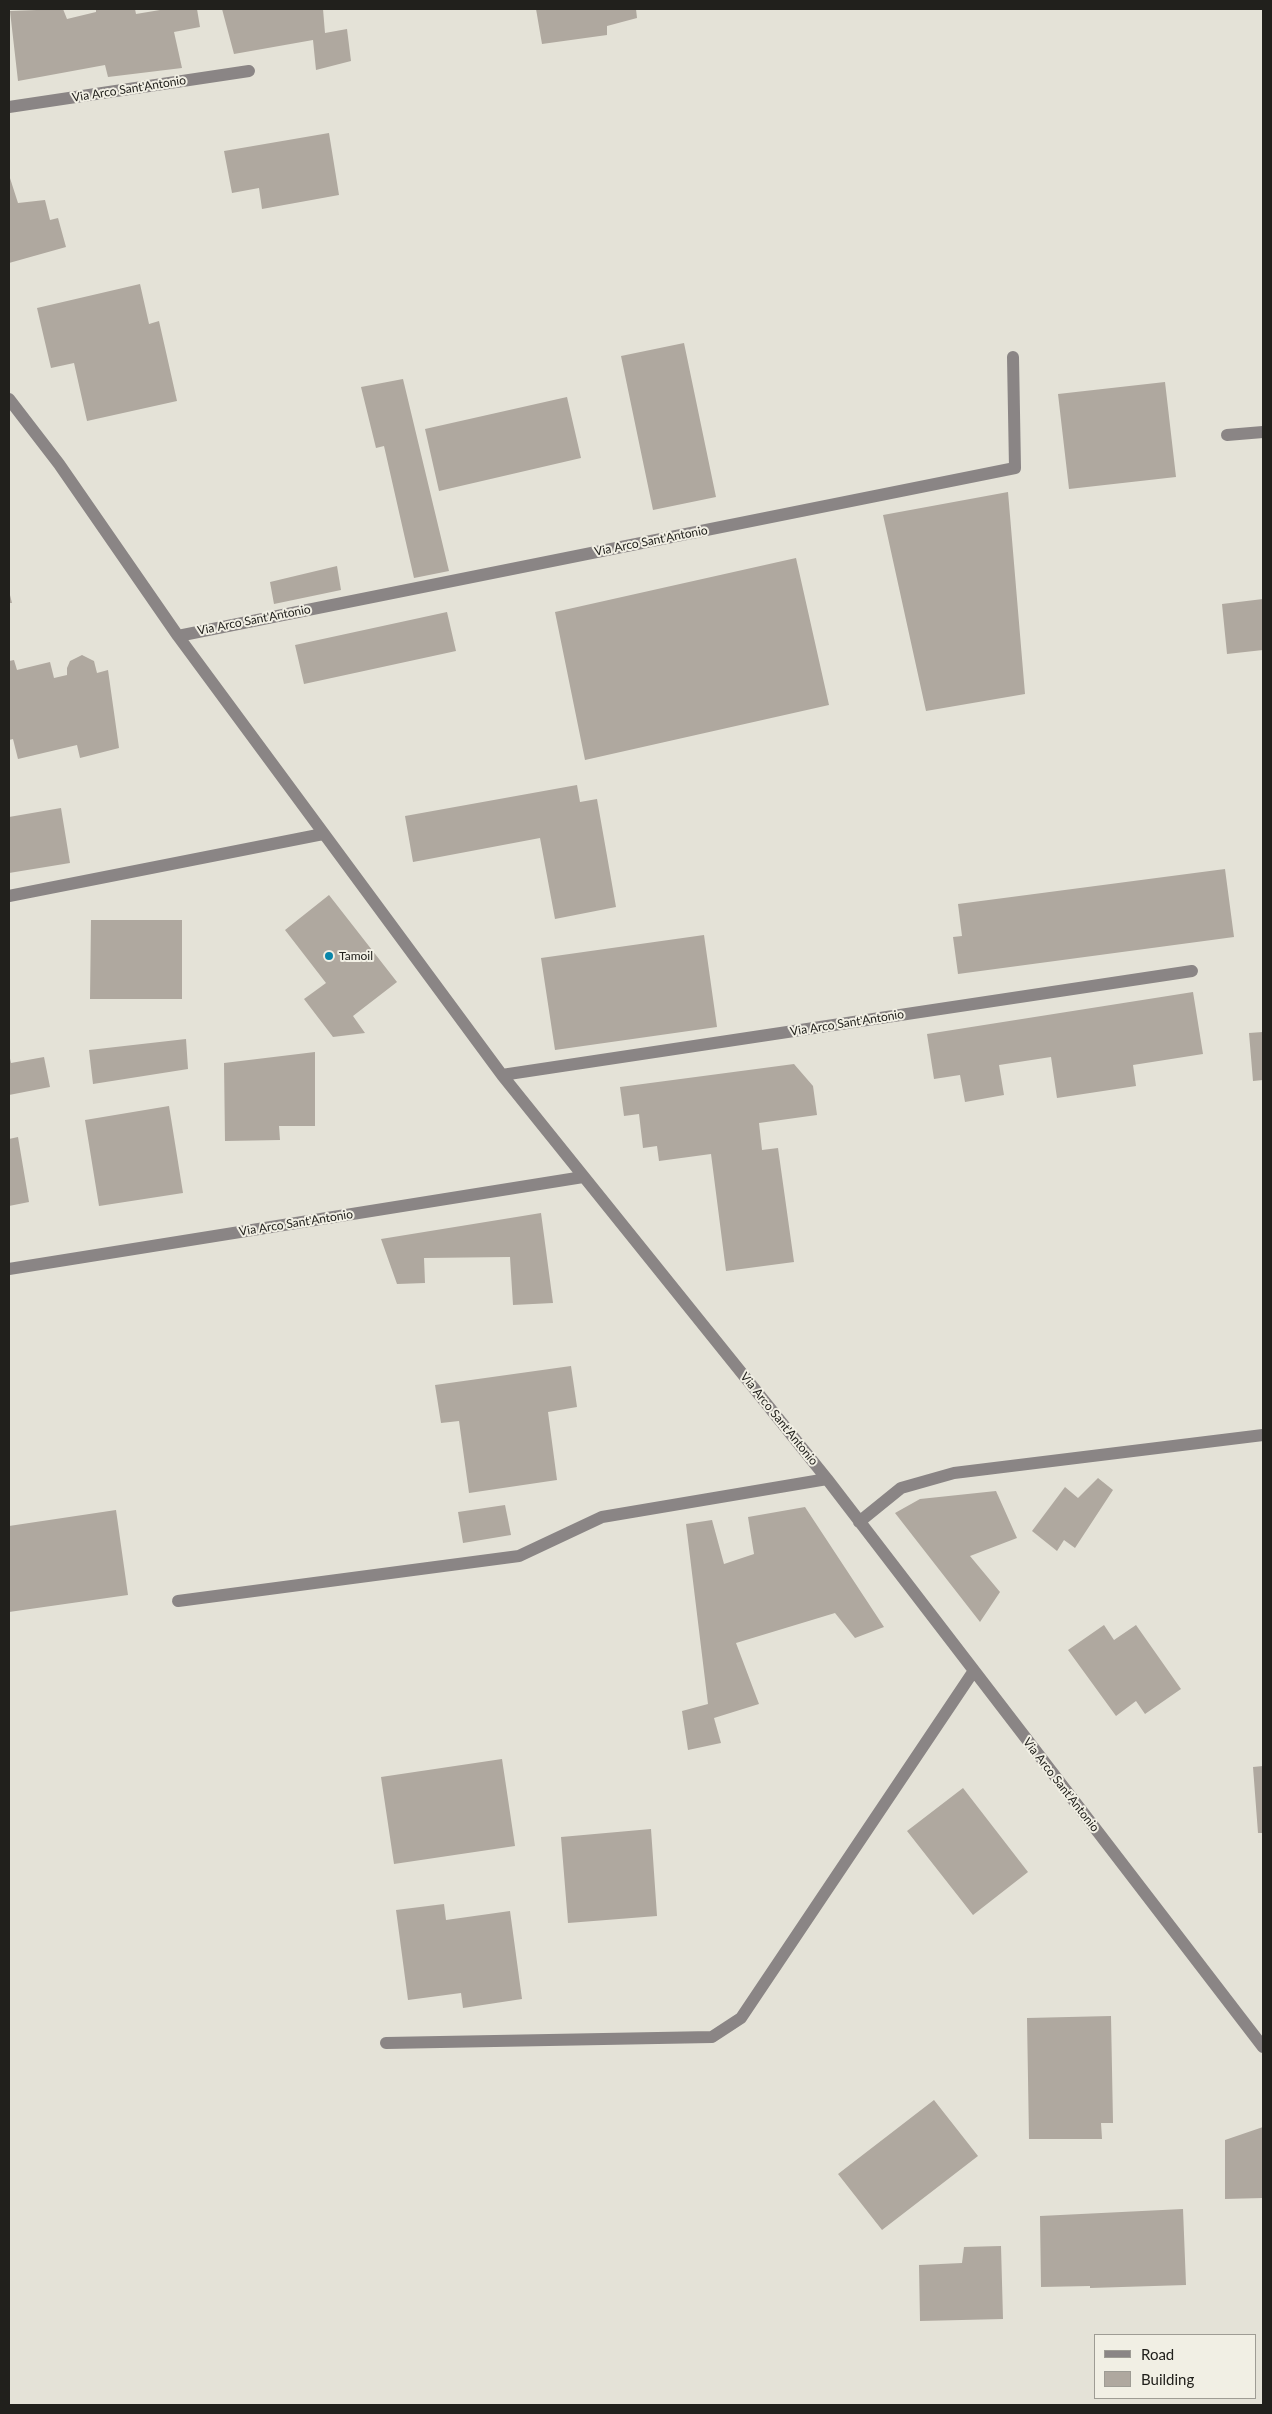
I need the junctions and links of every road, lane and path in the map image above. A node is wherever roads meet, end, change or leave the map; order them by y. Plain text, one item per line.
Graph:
1 (250, 71) dead end
2 (9, 108) edge
3 (1013, 357) dead end
4 (9, 399) edge
5 (1263, 432) edge
6 (1227, 435) dead end
7 (178, 636) junction
8 (323, 834) junction
9 (9, 896) edge
10 (1192, 971) dead end
11 (502, 1075) junction
12 (584, 1177) junction
13 (9, 1269) edge
14 (1263, 1435) edge
15 (827, 1479) junction
16 (859, 1522) junction
17 (178, 1601) dead end
18 (974, 1672) junction
19 (386, 2042) dead end
20 (1263, 2048) edge

1 - 2 street, Via Arco Sant'Antonio
3 - 7 street, Via Arco Sant'Antonio
4 - 7 street, Via Arco Sant'Antonio
5 - 6 street
7 - 8 street, Via Arco Sant'Antonio
8 - 9 street
8 - 11 street, Via Arco Sant'Antonio
10 - 11 street, Via Arco Sant'Antonio
11 - 12 street, Via Arco Sant'Antonio
12 - 13 street, Via Arco Sant'Antonio
12 - 15 street, Via Arco Sant'Antonio
14 - 16 street
15 - 16 street, Via Arco Sant'Antonio
15 - 17 street
16 - 18 street, Via Arco Sant'Antonio
18 - 19 street
18 - 20 street, Via Arco Sant'Antonio

